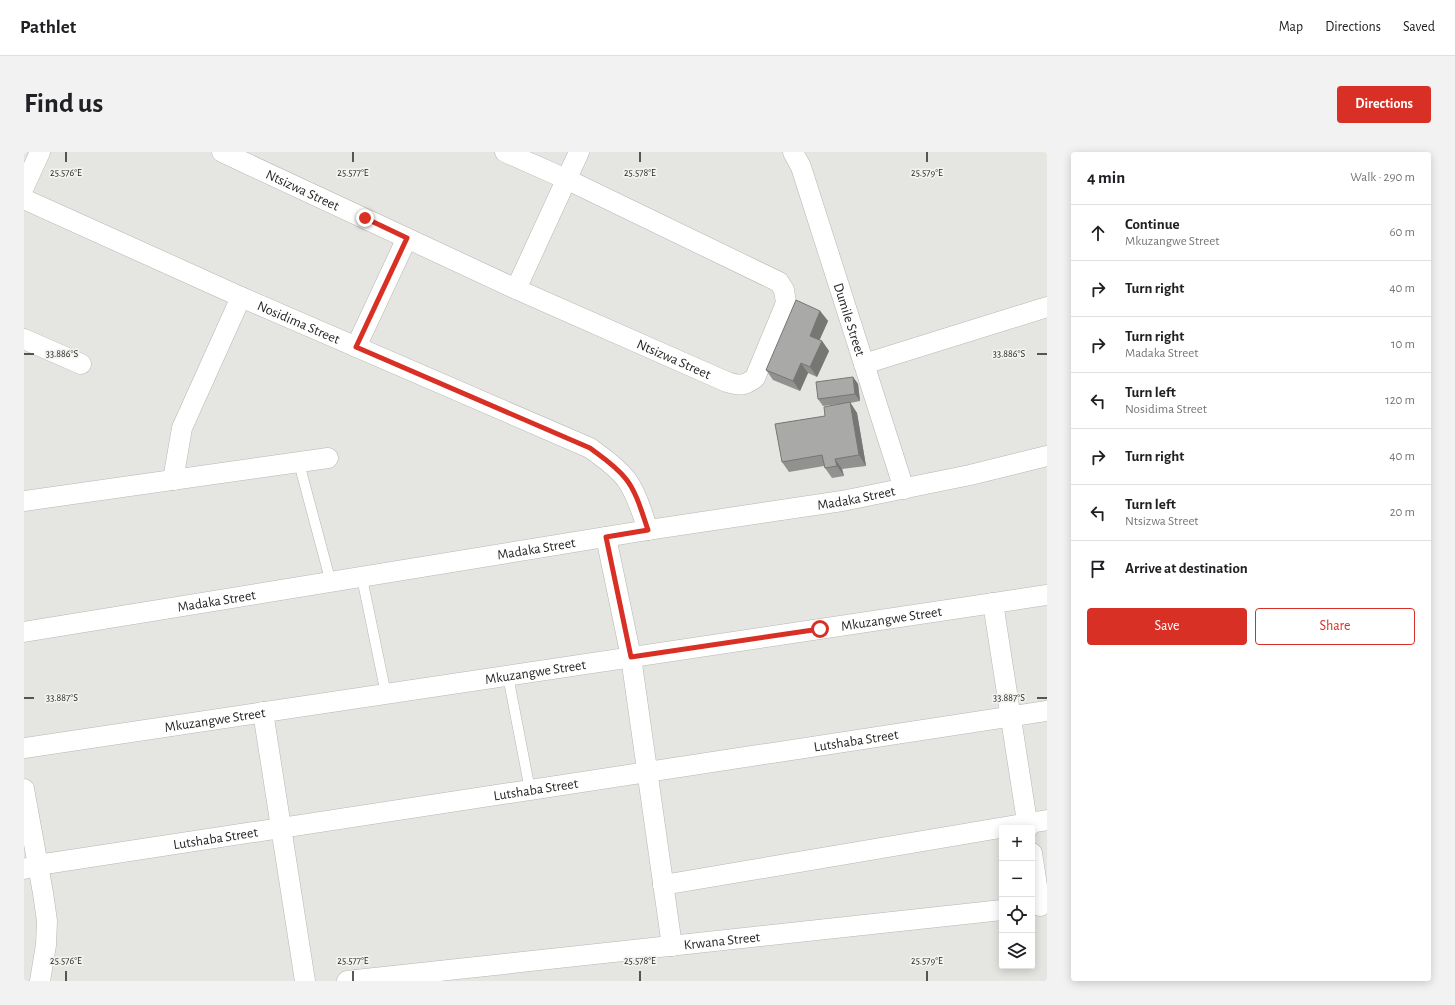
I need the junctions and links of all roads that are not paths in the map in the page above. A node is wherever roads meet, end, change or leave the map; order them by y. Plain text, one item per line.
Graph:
1 (40, 152) edge
2 (222, 152) edge
3 (505, 152) edge
4 (579, 152) edge
5 (793, 152) edge
6 (566, 179) junction
7 (24, 187) edge
8 (24, 199) edge
9 (407, 238) junction
10 (516, 289) junction
11 (241, 297) junction
12 (1047, 307) edge
13 (24, 339) edge
14 (356, 347) junction
15 (81, 364) dead end
16 (864, 364) junction
17 (1047, 456) edge
18 (328, 458) dead end
19 (300, 462) junction
20 (174, 480) junction
21 (904, 489) junction
22 (24, 501) edge
23 (648, 530) junction
24 (606, 537) junction
25 (362, 578) junction
26 (331, 583) junction
27 (1047, 595) edge
28 (992, 603) junction
29 (24, 632) edge
30 (631, 657) junction
31 (508, 676) junction
32 (386, 694) junction
33 (1047, 711) edge
34 (263, 712) junction
35 (1010, 716) junction
36 (24, 748) edge
37 (646, 772) junction
38 (24, 789) edge
39 (530, 790) junction
40 (1047, 820) edge
41 (1028, 825) edge
42 (1031, 825) edge
43 (281, 828) junction
44 (999, 831) edge
45 (1033, 861) edge
46 (31, 867) edge
47 (663, 885) junction
48 (1040, 906) edge
49 (999, 910) edge
50 (672, 946) junction
51 (40, 981) edge
52 (305, 981) edge
53 (347, 981) edge

1 - 7 street
2 - 9 street, Ntsizwa Street
3 - 6 street, Ntsizwa Street
4 - 6 street
5 - 16 street, Dumile Street
6 - 10 street
6 - 10 street, Ntsizwa Street
8 - 11 street, Nosidima Street
9 - 10 street, Ntsizwa Street
9 - 14 street
11 - 14 street, Nosidima Street
11 - 20 street
12 - 16 street
13 - 15 street
14 - 23 street, Nosidima Street
16 - 21 street, Dumile Street
17 - 21 street, Madaka Street
18 - 19 street
19 - 20 street
19 - 26 lane
20 - 22 street
21 - 23 street, Madaka Street
23 - 24 street, Madaka Street
24 - 25 street, Madaka Street
24 - 30 street
25 - 26 street, Madaka Street
25 - 32 lane
26 - 29 street, Madaka Street
27 - 28 street, Mkuzangwe Street
28 - 30 street, Mkuzangwe Street
28 - 35 street
30 - 31 street, Mkuzangwe Street
30 - 37 street
31 - 32 street, Mkuzangwe Street
31 - 39 lane
32 - 34 street, Mkuzangwe Street
33 - 35 street, Lutshaba Street
34 - 36 street, Mkuzangwe Street
34 - 43 street
35 - 37 street, Lutshaba Street
35 - 41 street
37 - 39 street, Lutshaba Street
37 - 47 street
38 - 46 street
39 - 43 street, Lutshaba Street
40 - 42 street
43 - 46 street, Lutshaba Street
43 - 52 street
44 - 47 street
45 - 48 street
46 - 51 street
47 - 50 street
49 - 50 street, Krwana Street
50 - 53 street, Krwana Street

